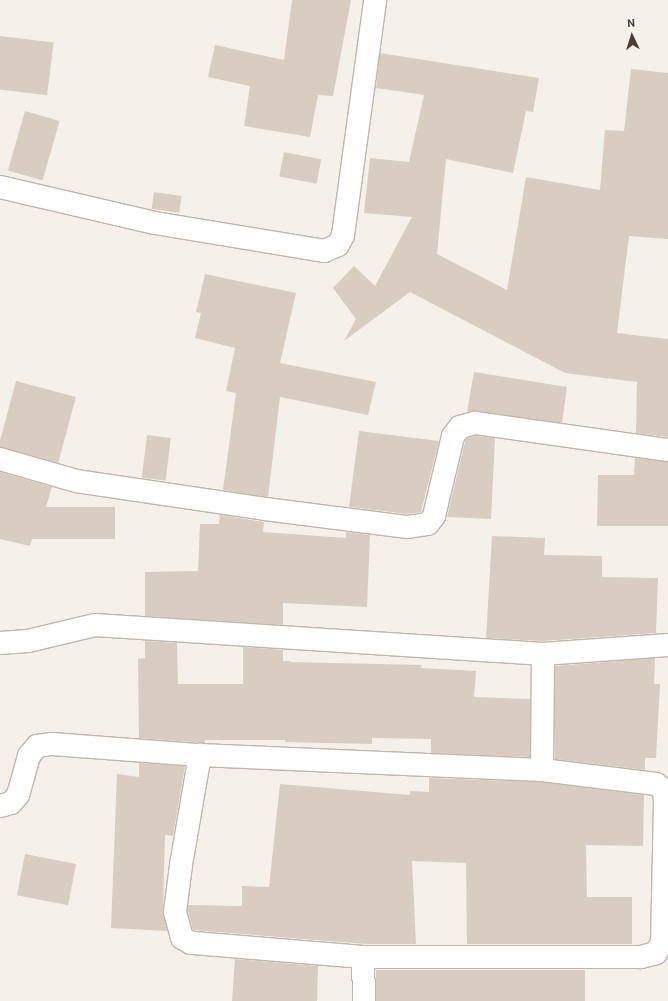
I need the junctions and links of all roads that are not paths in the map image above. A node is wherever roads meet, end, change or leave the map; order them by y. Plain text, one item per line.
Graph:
1 (375, 0) edge
2 (0, 186) edge
3 (668, 450) edge
4 (0, 459) edge
5 (0, 644) edge
6 (668, 645) edge
7 (543, 654) junction
8 (200, 754) junction
9 (542, 770) junction
10 (0, 806) edge
11 (363, 957) junction
12 (364, 1001) edge

1 - 2 street
3 - 4 street
5 - 7 street
6 - 7 street
7 - 9 street
8 - 9 street
8 - 10 street
8 - 11 street
9 - 11 street
11 - 12 street

